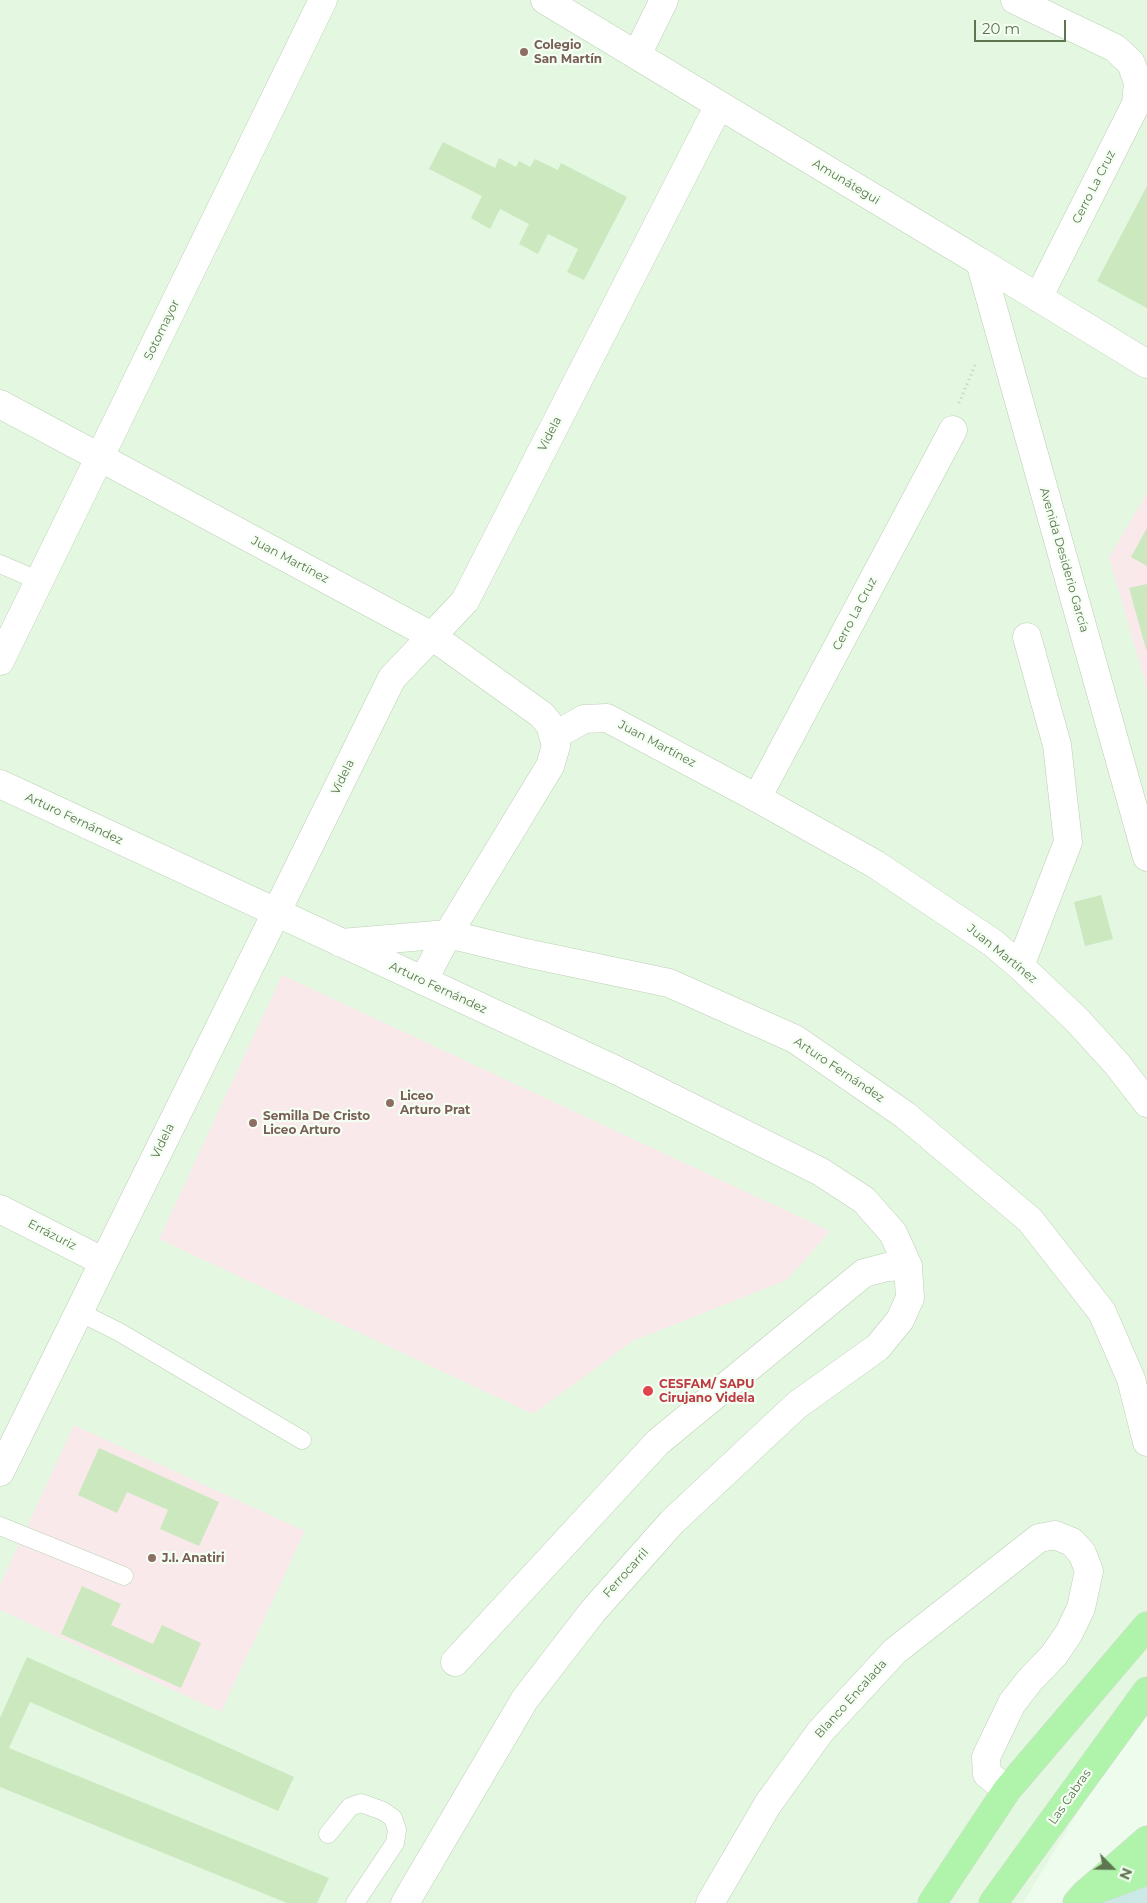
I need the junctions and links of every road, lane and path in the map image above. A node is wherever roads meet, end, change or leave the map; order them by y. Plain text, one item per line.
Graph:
1 (323, 0) edge
2 (545, 0) edge
3 (664, 0) edge
4 (1016, 0) edge
5 (637, 55) junction
6 (719, 105) junction
7 (980, 262) junction
8 (1038, 298) junction
9 (980, 356) dead end
10 (1147, 364) edge
11 (961, 394) dead end
12 (0, 404) edge
13 (953, 430) dead end
14 (99, 457) junction
15 (0, 564) edge
16 (39, 581) junction
17 (432, 636) junction
18 (1027, 637) dead end
19 (0, 661) edge
20 (554, 736) junction
21 (0, 784) edge
22 (757, 798) junction
23 (1147, 857) edge
24 (276, 913) junction
25 (448, 934) junction
26 (339, 943) junction
27 (1020, 966) junction
28 (423, 981) junction
29 (1147, 1103) edge
30 (0, 1209) edge
31 (104, 1262) junction
32 (908, 1266) junction
33 (910, 1298) joint
34 (79, 1312) junction
35 (302, 1440) dead end
36 (1147, 1442) edge
37 (0, 1472) edge
38 (0, 1526) edge
39 (124, 1576) dead end
40 (1147, 1626) edge
41 (455, 1662) dead end
42 (1147, 1691) edge
43 (1007, 1790) junction
44 (328, 1834) dead end
45 (1147, 1840) edge
46 (1147, 1871) edge
47 (1081, 1898) edge
48 (355, 1903) edge
49 (405, 1903) edge
50 (710, 1903) edge
51 (932, 1903) edge
52 (993, 1903) edge

1 - 14 street, Sotomayor
2 - 5 street, Amunátegui
3 - 5 street
4 - 8 street, Cerro La Cruz
5 - 6 street, Amunátegui
6 - 7 street, Amunátegui
6 - 17 street, Videla
7 - 8 street, Amunátegui
7 - 23 street, Avenida Desiderio García
8 - 10 street, Amunátegui
9 - 11 path
12 - 14 street, Juan Martínez
13 - 22 street, Cerro La Cruz
14 - 16 street, Sotomayor
14 - 17 street, Juan Martínez
15 - 16 lane
16 - 19 street, Sotomayor
17 - 20 street, Juan Martínez
17 - 24 street, Videla
18 - 27 street
20 - 22 street, Juan Martínez
20 - 25 street
21 - 24 street, Arturo Fernández
22 - 27 street, Juan Martínez
24 - 26 street, Arturo Fernández
24 - 31 street, Videla
25 - 26 street, Arturo Fernández
25 - 28 street
25 - 36 street, Arturo Fernández
26 - 28 street, Arturo Fernández
27 - 29 street, Juan Martínez
28 - 32 street, Arturo Fernández
30 - 31 street, Errázuriz
31 - 34 street, Videla
32 - 33 street, Arturo Fernández
32 - 41 street
33 - 49 street, Ferrocarril
34 - 35 lane
34 - 37 street, Videla
38 - 39 lane
40 - 43 main road
42 - 52 main road, Las Cabras
43 - 50 street, Blanco Encalada
43 - 51 main road
44 - 48 lane
45 - 47 main road
46 - 47 main road

